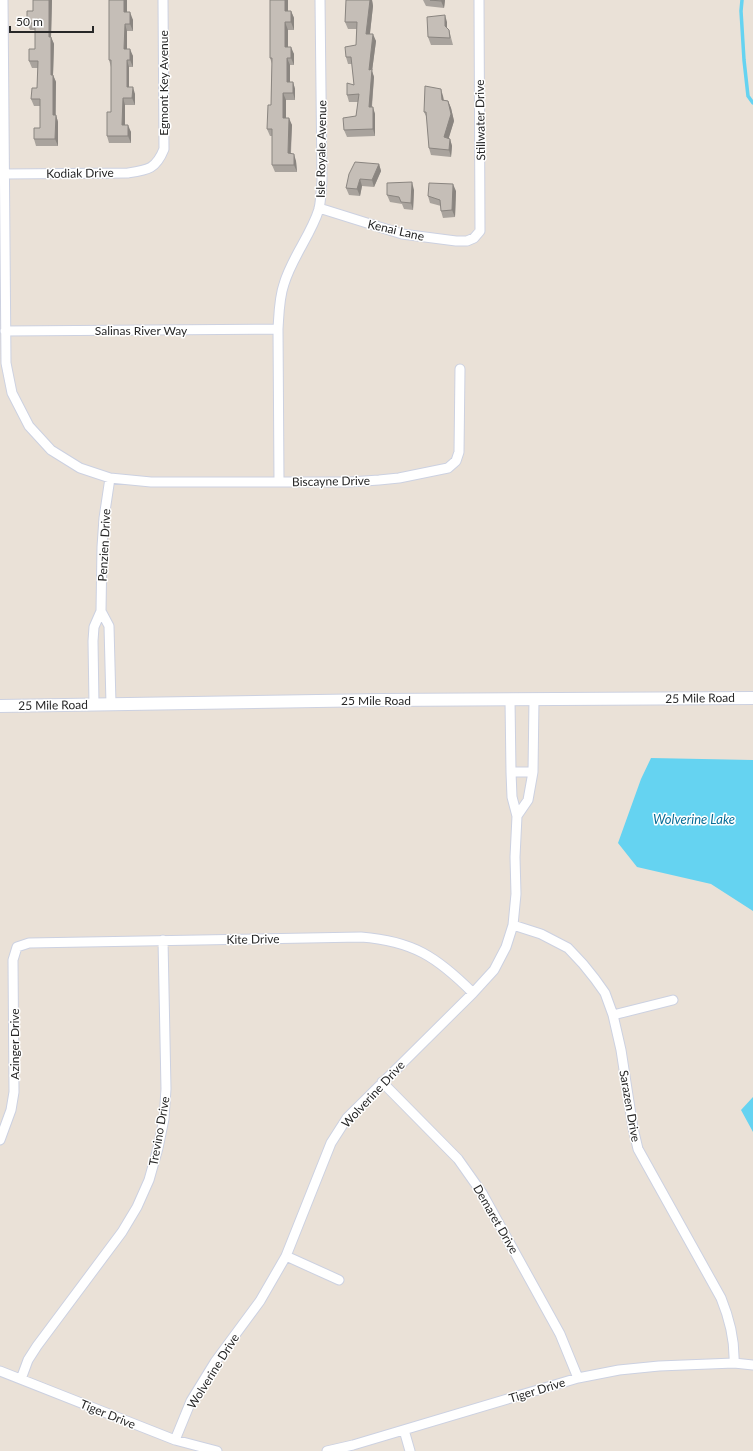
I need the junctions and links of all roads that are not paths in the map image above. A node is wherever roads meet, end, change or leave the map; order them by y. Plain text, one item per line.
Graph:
1 (3, 0) edge
2 (163, 0) edge
3 (320, 0) edge
4 (479, 0) edge
5 (156, 165) joint
6 (4, 174) junction
7 (319, 208) junction
8 (474, 238) joint
9 (278, 329) junction
10 (5, 331) junction
11 (460, 369) dead end
12 (110, 478) junction
13 (279, 482) junction
14 (101, 611) junction
15 (753, 698) edge
16 (510, 700) junction
17 (534, 700) junction
18 (94, 704) junction
19 (111, 704) junction
20 (0, 706) edge
21 (511, 772) junction
22 (533, 772) junction
23 (518, 816) junction
24 (513, 925) junction
25 (163, 940) junction
26 (17, 947) joint
27 (473, 993) junction
28 (673, 1000) dead end
29 (613, 1016) junction
30 (382, 1082) junction
31 (0, 1140) edge
32 (286, 1256) junction
33 (339, 1280) dead end
34 (734, 1363) junction
35 (753, 1365) edge
36 (0, 1371) edge
37 (578, 1378) junction
38 (21, 1379) junction
39 (404, 1430) junction
40 (175, 1440) junction
41 (217, 1451) edge
42 (327, 1451) edge
43 (410, 1451) edge

1 - 6 street, Biscayne Drive
2 - 5 street, Egmont Key Avenue
3 - 7 street, Isle Royale Avenue
4 - 8 street, Stillwater Drive
5 - 6 street, Kodiak Drive
6 - 10 street, Biscayne Drive
7 - 8 street, Kenai Lane
7 - 9 street, Isle Royale Avenue
9 - 10 street, Salinas River Way
9 - 13 street, Isle Royale Avenue
10 - 12 street, Biscayne Drive
11 - 13 street, Biscayne Drive
12 - 13 street, Biscayne Drive
12 - 14 street, Penzien Drive
14 - 18 street, Penzien Drive
14 - 19 street, Penzien Drive
15 - 17 street, 25 Mile Road
16 - 17 street, 25 Mile Road
16 - 19 street, 25 Mile Road
16 - 21 street, Wolverine Drive
17 - 22 street, Wolverine Drive
18 - 19 street, 25 Mile Road
18 - 20 street, 25 Mile Road
21 - 22 street
21 - 23 street, Wolverine Drive
22 - 23 street, Wolverine Drive
23 - 24 street, Wolverine Drive
24 - 27 street, Wolverine Drive
24 - 29 street, Sarazen Drive
25 - 26 street, Kite Drive
25 - 27 street, Kite Drive
25 - 38 street, Trevino Drive
26 - 31 street, Azinger Drive
27 - 30 street, Wolverine Drive
28 - 29 street
29 - 34 street, Sarazen Drive
30 - 32 street, Wolverine Drive
30 - 37 street, Demaret Drive
32 - 33 street
32 - 40 street, Wolverine Drive
34 - 35 street, Tiger Drive
34 - 37 street, Tiger Drive
36 - 38 street, Tiger Drive
37 - 39 street, Tiger Drive
38 - 40 street, Tiger Drive
39 - 42 street, Tiger Drive
39 - 43 street
40 - 41 street, Tiger Drive

